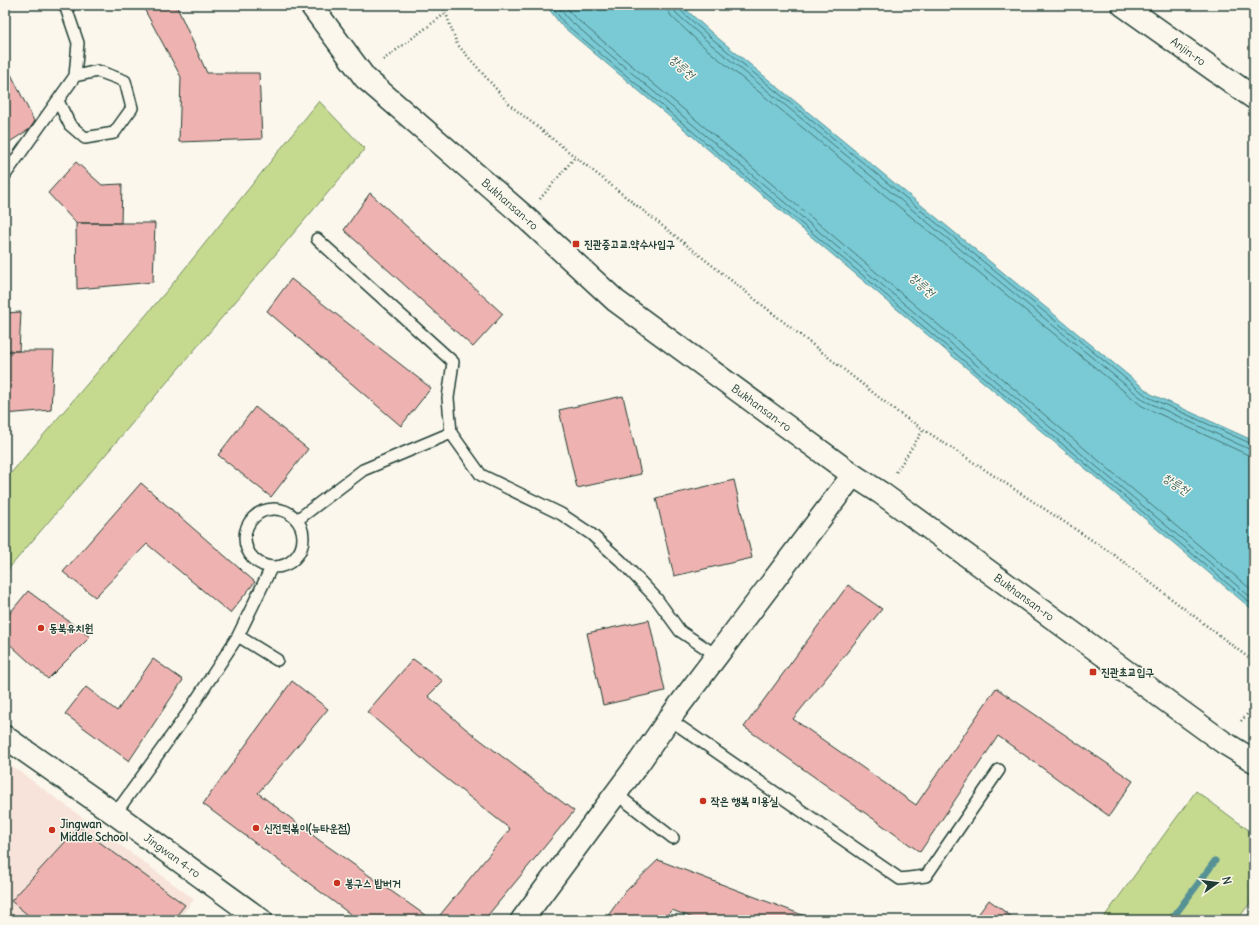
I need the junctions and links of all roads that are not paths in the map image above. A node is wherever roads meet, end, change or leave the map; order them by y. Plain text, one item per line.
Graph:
1 (65, 5) edge
2 (311, 5) edge
3 (1123, 5) edge
4 (75, 76) junction
5 (1254, 98) edge
6 (58, 101) junction
7 (5, 175) edge
8 (317, 239) dead end
9 (452, 433) junction
10 (853, 475) junction
11 (297, 520) junction
12 (271, 568) junction
13 (238, 636) junction
14 (716, 655) junction
15 (278, 660) dead end
16 (668, 719) junction
17 (5, 736) edge
18 (1254, 761) edge
19 (999, 770) dead end
20 (615, 793) junction
21 (115, 814) junction
22 (673, 838) dead end
23 (261, 920) edge
24 (522, 920) edge

1 - 4 lane
2 - 10 main road, Bukhansan-ro
3 - 5 main road, Anjin-ro
4 - 6 lane
4 - 6 lane
6 - 7 lane
8 - 9 lane
9 - 11 lane
9 - 14 lane
10 - 14 main road
10 - 18 main road, Bukhansan-ro
11 - 12 lane
11 - 12 lane
12 - 13 lane
13 - 15 lane
13 - 21 lane
14 - 16 main road
16 - 19 lane
16 - 20 main road
17 - 21 main road, Jingwan 4-ro
20 - 22 lane
20 - 24 main road
21 - 23 main road, Jingwan 4-ro

